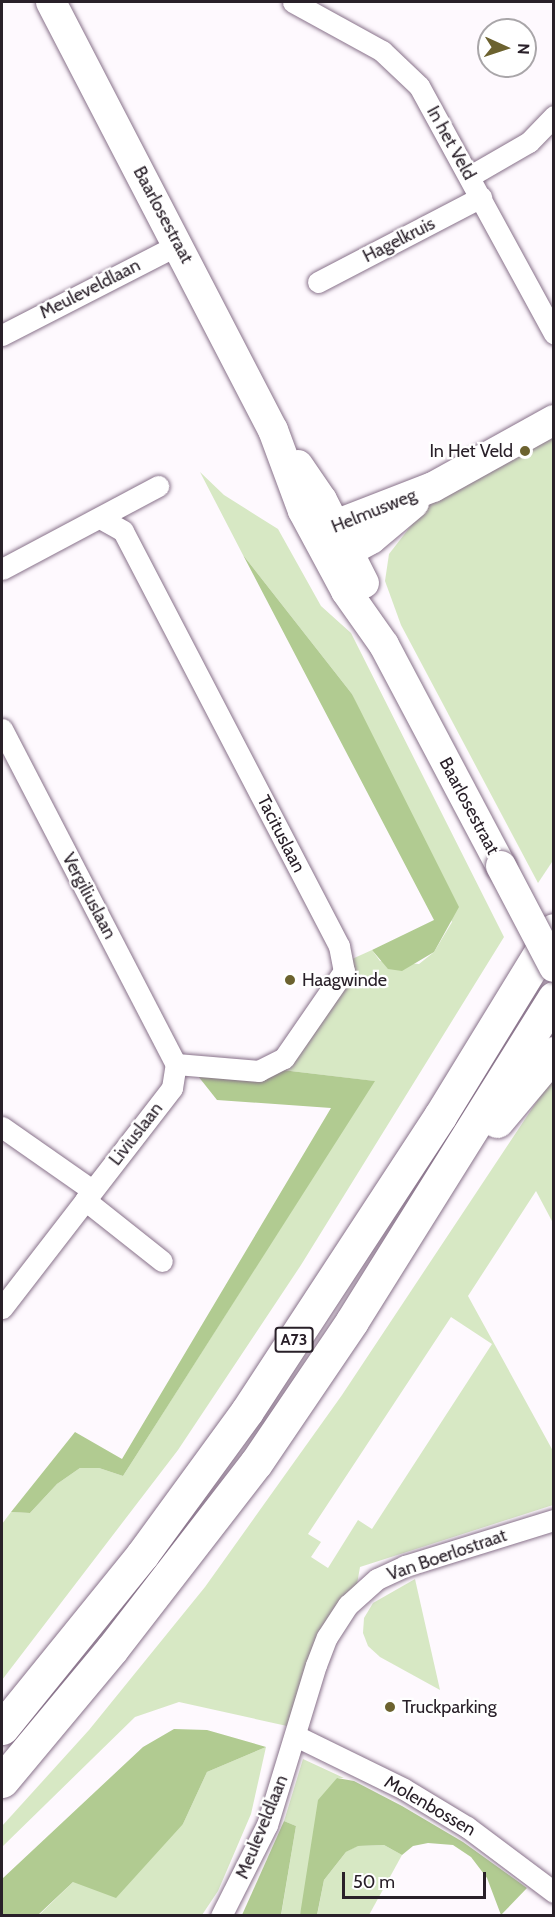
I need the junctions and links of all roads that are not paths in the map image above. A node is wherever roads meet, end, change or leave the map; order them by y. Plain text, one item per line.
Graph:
1 (51, 2) edge
2 (293, 2) edge
3 (554, 116) edge
4 (470, 176) junction
5 (480, 198) junction
6 (179, 244) junction
7 (318, 282) dead end
8 (554, 334) edge
9 (2, 335) edge
10 (554, 420) edge
11 (158, 486) dead end
12 (100, 518) junction
13 (333, 543) junction
14 (2, 569) edge
15 (2, 729) edge
16 (554, 930) edge
17 (554, 968) edge
18 (554, 998) edge
19 (554, 1053) edge
20 (176, 1064) junction
21 (2, 1127) edge
22 (89, 1196) junction
23 (417, 1217) junction
24 (162, 1261) dead end
25 (2, 1308) edge
26 (554, 1520) edge
27 (2, 1728) edge
28 (296, 1736) junction
29 (2, 1781) edge
30 (554, 1892) edge
31 (221, 1916) edge

1 - 6 street, Baarlosestraat
2 - 4 street, In het Veld
3 - 4 street
4 - 5 street, In het Veld
5 - 7 street, Hagelkruis
5 - 8 street, In het Veld
6 - 9 street, Meuleveldlaan
6 - 13 street, Baarlosestraat
10 - 13 street, Helmusweg
11 - 12 street
12 - 14 street
12 - 20 street, Tacituslaan
13 - 17 street, Baarlosestraat, bridge
15 - 20 street, Vergiliuslaan
16 - 27 highway, A73
18 - 23 highway, A73
19 - 23 highway, A73
20 - 22 street, Liviuslaan
21 - 22 street
22 - 24 street
22 - 25 street, Liviuslaan
23 - 29 highway, A73
26 - 28 street, Van Boerlostraat
28 - 30 street, Molenbossen
28 - 31 street, Meuleveldlaan

